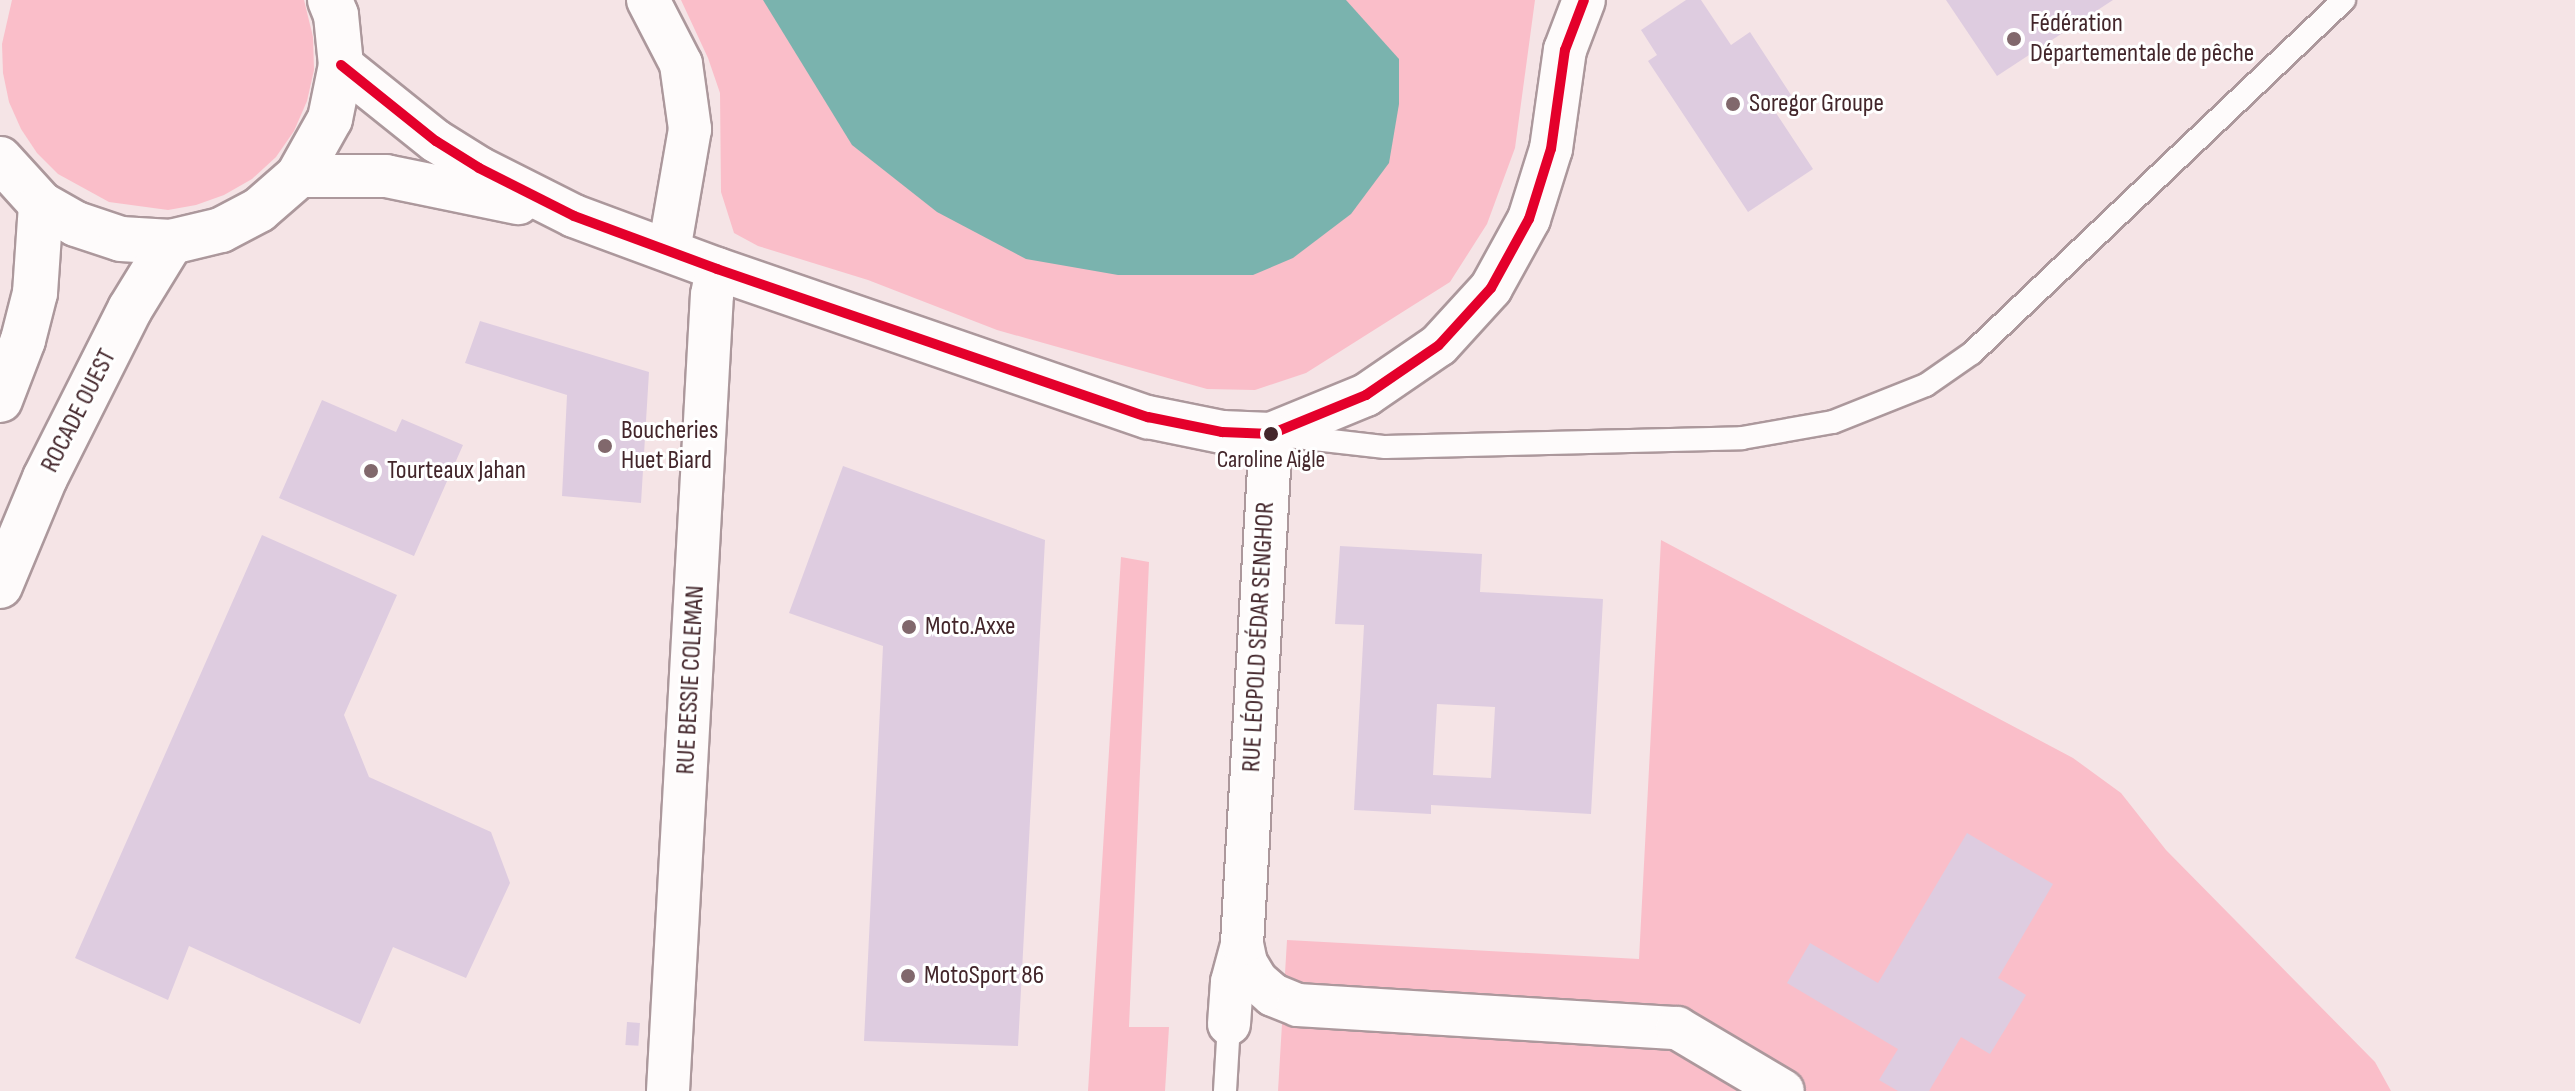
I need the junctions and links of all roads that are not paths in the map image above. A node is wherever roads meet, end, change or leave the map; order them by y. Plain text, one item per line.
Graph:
1 (330, 0) edge
2 (648, 0) edge
3 (1584, 0) edge
4 (2344, 0) edge
5 (341, 65) junction
6 (0, 159) edge
7 (298, 176) junction
8 (41, 204) junction
9 (574, 216) junction
10 (171, 242) junction
11 (669, 250) junction
12 (717, 269) junction
13 (0, 400) edge
14 (1271, 434) junction
15 (0, 586) edge
16 (1242, 944) junction
17 (1229, 1024) joint
18 (668, 1091) edge
19 (1225, 1091) edge
20 (1783, 1091) edge

1 - 5 main road
2 - 11 street
3 - 14 street
4 - 14 lane
5 - 7 main road
5 - 9 street
6 - 8 main road
7 - 9 street
7 - 10 main road
8 - 10 main road
8 - 13 main road
9 - 11 street
10 - 15 main road, ROCADE OUEST
11 - 12 street
12 - 14 street
12 - 18 street, RUE BESSIE COLEMAN
14 - 16 street, RUE LÉOPOLD SÉDAR SENGHOR
16 - 17 street, RUE LÉOPOLD SÉDAR SENGHOR
16 - 20 street
17 - 19 lane, RUE LÉOPOLD SÉDAR SENGHOR

